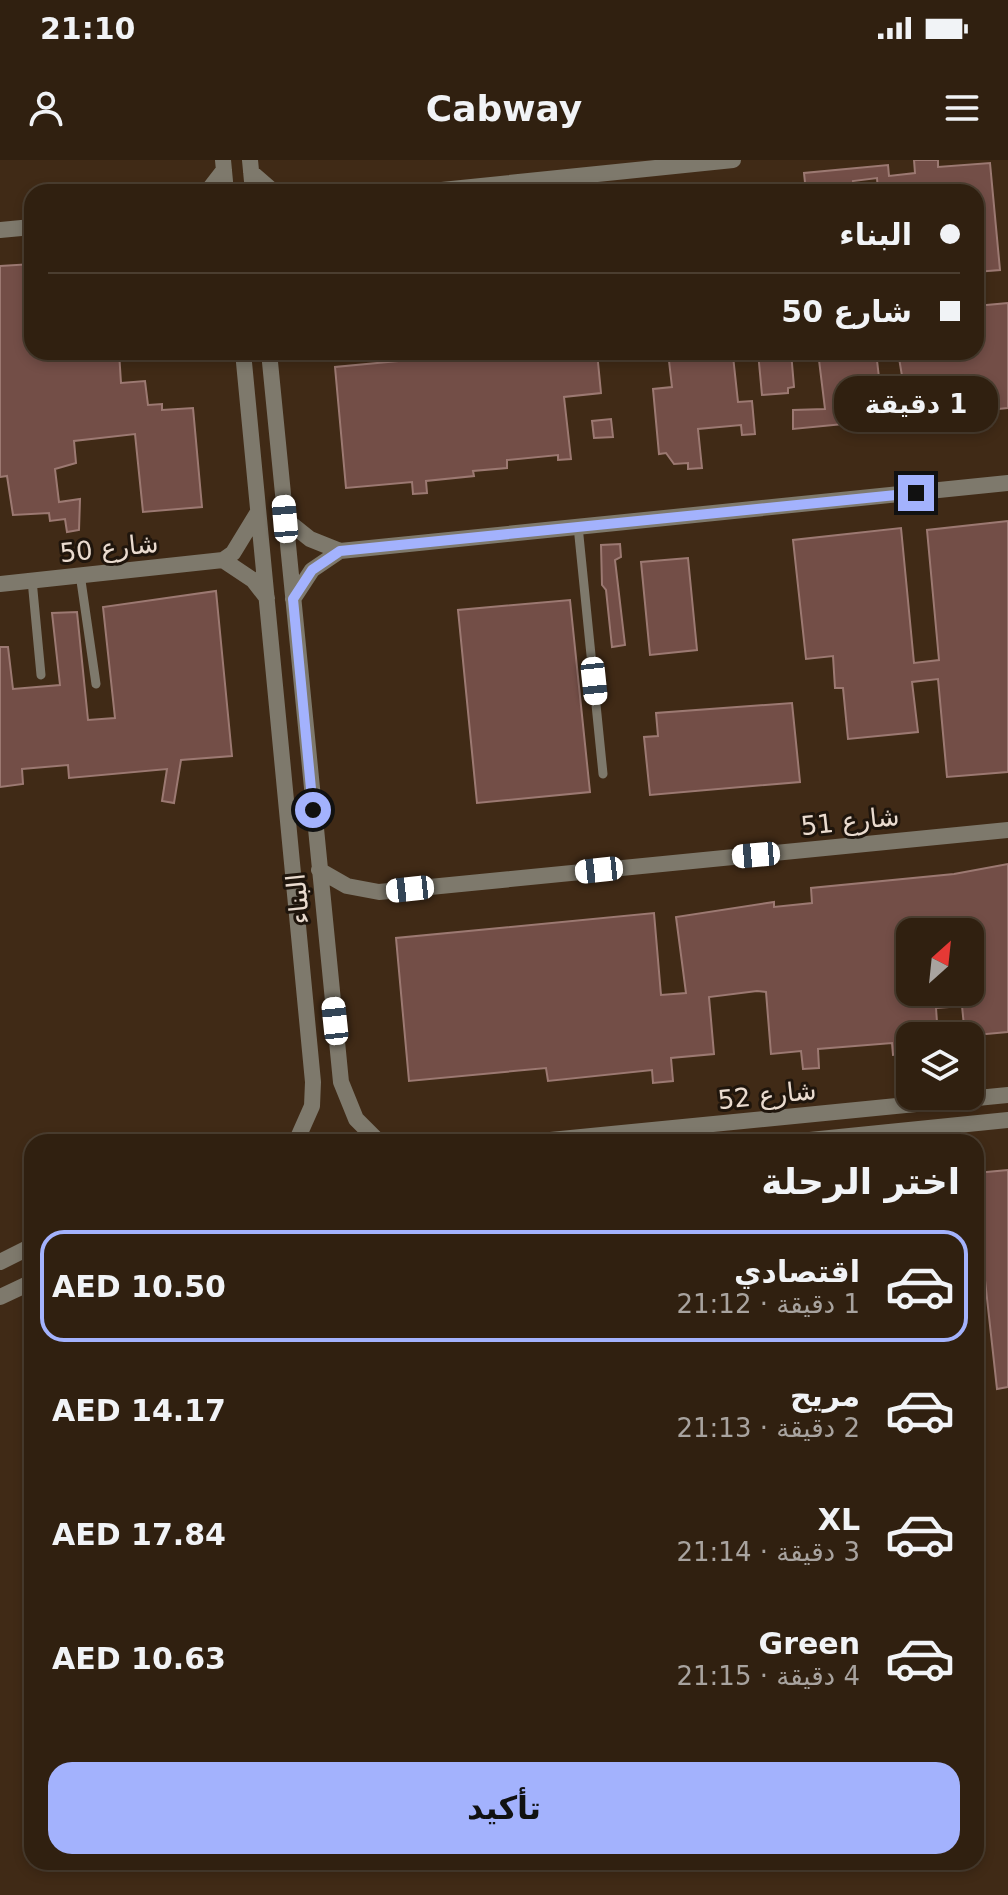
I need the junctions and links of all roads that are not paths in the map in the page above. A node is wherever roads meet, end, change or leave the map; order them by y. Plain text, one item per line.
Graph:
1 (733, 160) edge
2 (224, 165) edge
3 (250, 166) edge
4 (212, 184) edge
5 (267, 184) edge
6 (500, 184) edge
7 (24, 228) edge
8 (0, 230) edge
9 (244, 360) edge
10 (270, 360) edge
11 (1008, 483) edge
12 (259, 511) junction
13 (285, 519) junction
14 (578, 526) junction
15 (340, 551) junction
16 (223, 560) junction
17 (80, 574) junction
18 (32, 580) junction
19 (0, 584) edge
20 (268, 599) junction
21 (293, 599) junction
22 (41, 675) dead end
23 (96, 684) dead end
24 (603, 774) dead end
25 (1008, 830) edge
26 (319, 870) junction
27 (1008, 1095) edge
28 (1008, 1120) edge
29 (300, 1134) edge
30 (371, 1134) edge
31 (611, 1134) edge
32 (869, 1134) edge
33 (24, 1250) edge
34 (0, 1262) edge
35 (24, 1286) edge
36 (0, 1297) edge

1 - 6 street
2 - 4 street
3 - 5 street
7 - 8 street
9 - 12 street, البناء
10 - 13 street, البناء
11 - 14 street
12 - 16 street
12 - 20 street, البناء
13 - 15 street
13 - 21 street, البناء
14 - 15 street
14 - 24 lane
15 - 21 street
16 - 17 street, شارع 50
16 - 20 street
17 - 18 street, شارع 50
17 - 23 lane
18 - 19 street, شارع 50
18 - 22 lane
20 - 29 street, البناء
21 - 26 street, البناء
25 - 26 street, شارع 51
26 - 30 street, البناء
27 - 31 street, شارع 52
28 - 32 street, شارع 52
33 - 34 street
35 - 36 street

